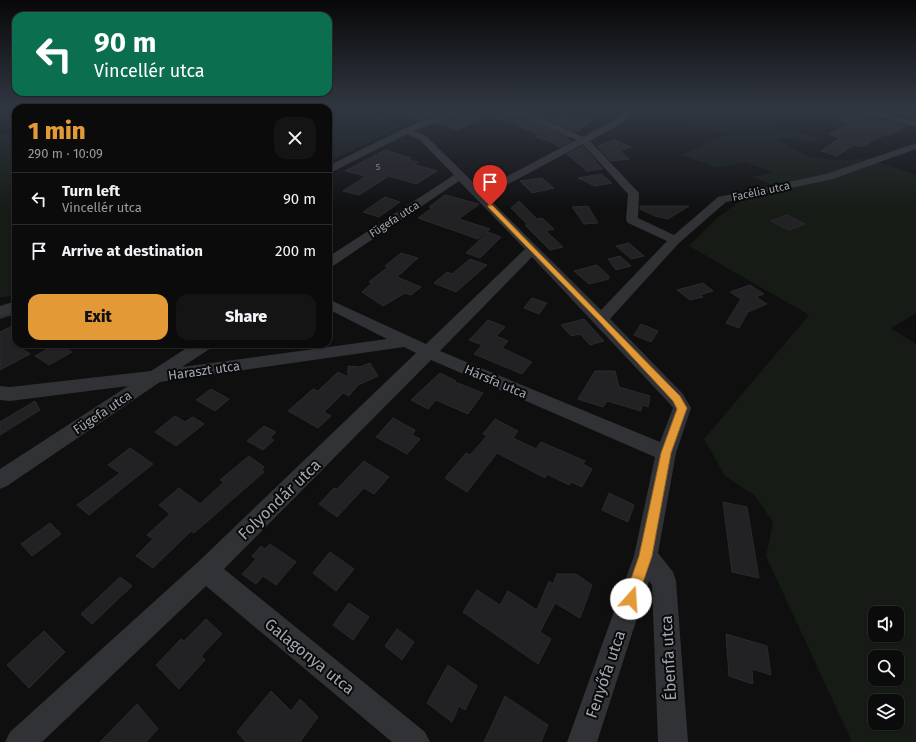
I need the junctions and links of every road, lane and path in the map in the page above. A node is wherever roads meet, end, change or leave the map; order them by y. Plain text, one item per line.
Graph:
1 (383, 143) edge
2 (428, 143) edge
3 (582, 143) edge
4 (587, 143) edge
5 (916, 146) edge
6 (332, 168) edge
7 (460, 176) junction
8 (480, 195) junction
9 (675, 240) junction
10 (532, 249) junction
11 (332, 260) edge
12 (332, 305) edge
13 (12, 307) edge
14 (0, 311) edge
15 (601, 318) junction
16 (408, 341) junction
17 (199, 348) edge
18 (428, 352) junction
19 (155, 377) junction
20 (0, 394) edge
21 (666, 453) junction
22 (0, 480) edge
23 (646, 556) junction
24 (206, 570) junction
25 (16, 741) edge
26 (415, 742) edge
27 (582, 742) edge
28 (672, 742) edge

1 - 6 street
2 - 7 street
3 - 8 street
4 - 9 street
5 - 9 street, Facélia utca
7 - 8 street
7 - 11 street, Fügefa utca
8 - 10 street
9 - 15 street, Facélia utca
10 - 15 street
10 - 18 street, Folyondár utca
12 - 16 street, Hársfa utca
13 - 14 street
15 - 21 street, Fenyőfa utca
16 - 18 street, Hársfa utca
16 - 19 street, Haraszt utca
17 - 19 street, Fügefa utca
18 - 21 street, Hársfa utca
18 - 24 street, Folyondár utca
19 - 20 street, Haraszt utca
19 - 22 street, Fügefa utca
21 - 23 street, Fenyőfa utca
23 - 27 street, Fenyőfa utca
23 - 28 street, Ébenfa utca
24 - 25 street, Folyondár utca
24 - 26 street, Galagonya utca

